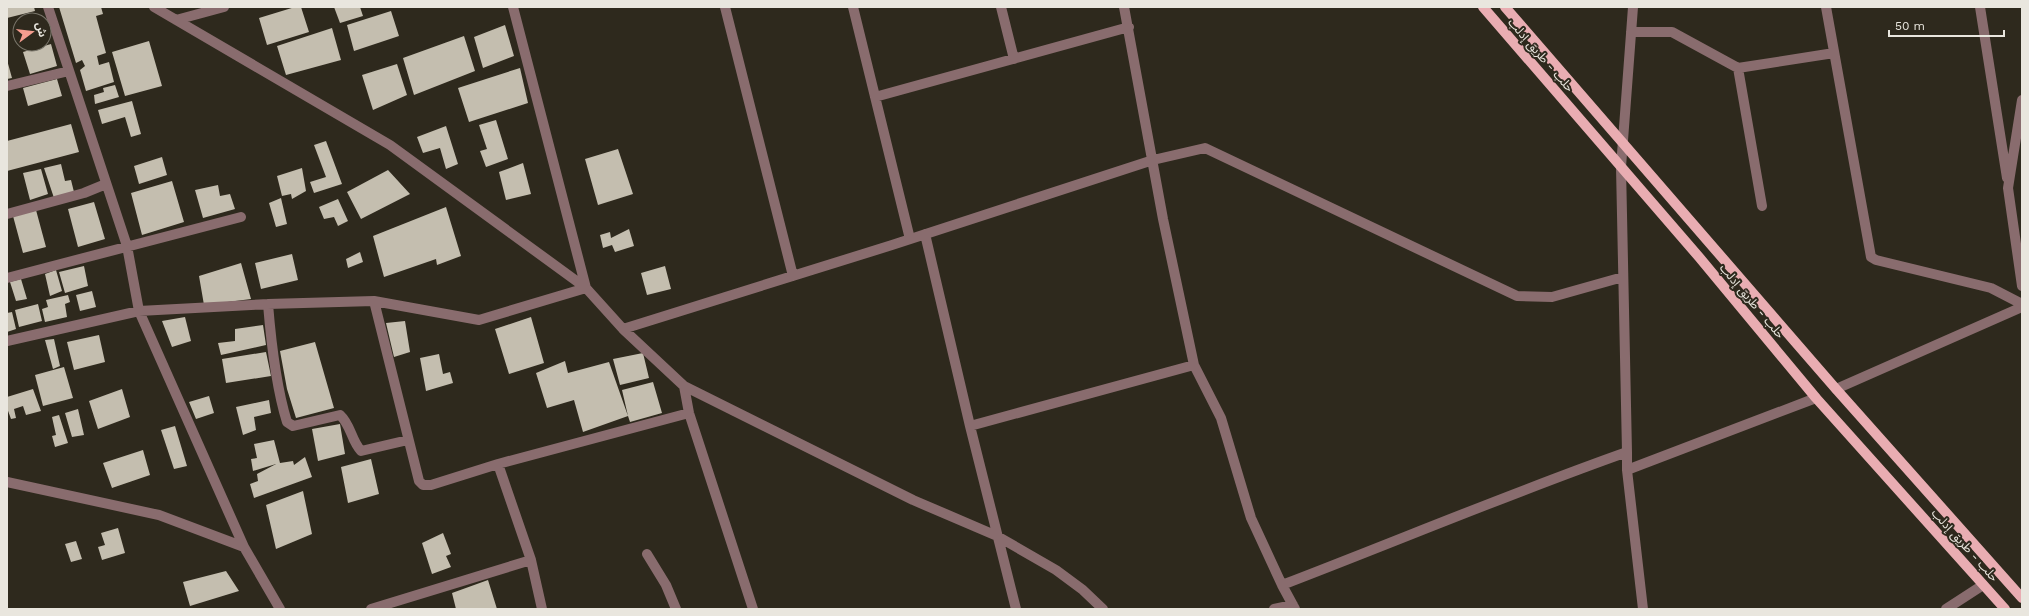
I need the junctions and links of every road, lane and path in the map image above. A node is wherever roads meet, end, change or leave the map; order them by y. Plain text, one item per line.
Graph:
1 (48, 7) edge
2 (154, 7) edge
3 (224, 7) edge
4 (513, 7) edge
5 (725, 7) edge
6 (853, 7) edge
7 (1002, 7) edge
8 (1124, 7) edge
9 (1482, 7) edge
10 (1505, 7) edge
11 (1633, 7) edge
12 (1826, 7) edge
13 (1980, 7) edge
14 (176, 20) junction
15 (1129, 27) junction
16 (1631, 32) junction
17 (1834, 53) junction
18 (1014, 59) junction
19 (1738, 68) junction
20 (69, 70) junction
21 (7, 86) edge
22 (876, 97) junction
23 (2022, 100) edge
24 (1623, 145) junction
25 (1153, 160) junction
26 (1621, 168) junction
27 (106, 184) junction
28 (2008, 188) junction
29 (1762, 206) dead end
30 (7, 214) edge
31 (241, 217) dead end
32 (925, 234) junction
33 (910, 239) junction
34 (127, 246) junction
35 (793, 276) junction
36 (1623, 277) junction
37 (7, 278) edge
38 (2022, 286) edge
39 (586, 288) junction
40 (374, 301) junction
41 (268, 304) junction
42 (2022, 306) edge
43 (139, 310) junction
44 (623, 329) junction
45 (7, 341) edge
46 (1194, 366) junction
47 (684, 386) junction
48 (1836, 389) junction
49 (1816, 398) junction
50 (689, 413) junction
51 (970, 426) junction
52 (408, 440) junction
53 (1627, 452) junction
54 (498, 464) junction
55 (1628, 470) junction
56 (7, 482) edge
57 (997, 536) junction
58 (244, 547) junction
59 (647, 554) dead end
60 (531, 560) junction
61 (1983, 585) junction
62 (1282, 586) junction
63 (2022, 598) edge
64 (1294, 607) edge
65 (280, 609) edge
66 (371, 609) edge
67 (542, 609) edge
68 (676, 609) edge
69 (753, 609) edge
70 (1016, 609) edge
71 (1103, 609) edge
72 (1274, 609) edge
73 (1642, 609) edge
74 (1946, 609) edge
75 (2005, 609) edge

1 - 20 street
2 - 14 street
3 - 14 street
4 - 39 street
5 - 35 street
6 - 22 street
7 - 18 street
8 - 15 street
9 - 26 main road, حلب - طريق إدلب
10 - 24 main road, حلب - طريق إدلب
11 - 16 street
12 - 17 street
13 - 28 street
14 - 39 street
15 - 18 street
15 - 25 street
16 - 19 street
16 - 24 street
17 - 19 street
17 - 42 street
18 - 22 street
19 - 29 street
20 - 21 street
20 - 27 street
22 - 33 street
23 - 28 street
24 - 26 street
24 - 48 main road, حلب - طريق إدلب
25 - 32 street
25 - 36 street
25 - 46 street
26 - 36 street
26 - 49 main road, حلب - طريق إدلب
27 - 30 street
27 - 34 street
28 - 38 street
31 - 34 street
32 - 33 street
32 - 51 street
33 - 35 street
34 - 37 street
34 - 43 street
35 - 44 street
36 - 53 street
39 - 40 street
39 - 44 street
40 - 41 street
40 - 52 street
41 - 43 street
41 - 52 street
42 - 48 street
43 - 45 street
43 - 58 street
44 - 47 street
46 - 51 street
46 - 62 street
47 - 50 street
47 - 57 street
48 - 63 main road, حلب - طريق إدلب
49 - 55 street
49 - 61 main road, حلب - طريق إدلب
50 - 54 street
50 - 69 street
51 - 57 street
52 - 54 street
53 - 55 street
53 - 62 street
54 - 60 street
55 - 73 street
56 - 58 street
57 - 70 street
57 - 71 street
58 - 65 street
59 - 68 street
60 - 66 street
60 - 67 street
61 - 74 street
61 - 75 main road, حلب - طريق إدلب
62 - 64 street
64 - 72 street

